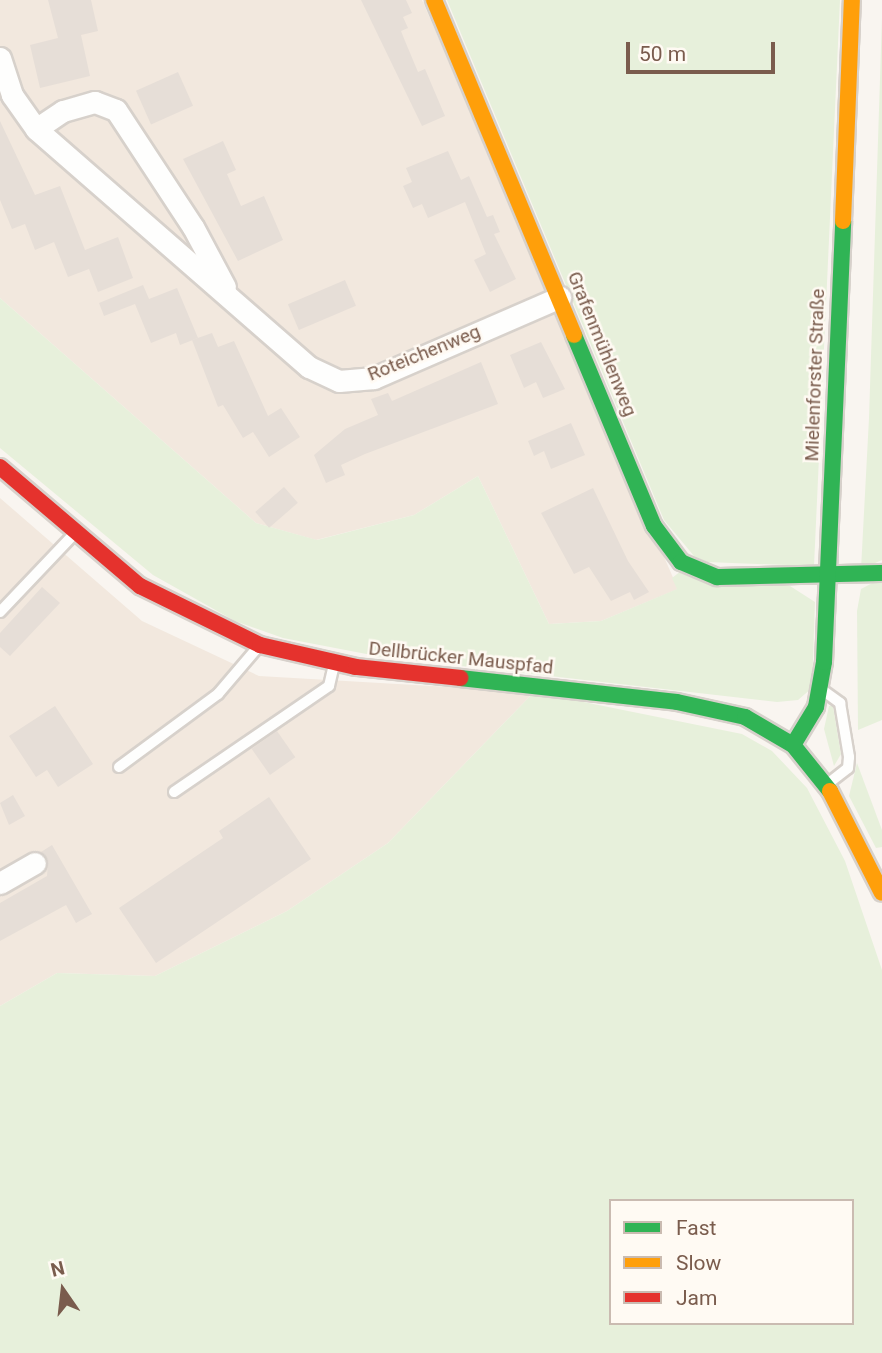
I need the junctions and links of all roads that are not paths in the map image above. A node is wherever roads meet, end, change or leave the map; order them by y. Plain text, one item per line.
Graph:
1 (434, 0) edge
2 (852, 0) edge
3 (0, 58) edge
4 (36, 130) junction
5 (229, 295) junction
6 (560, 297) junction
7 (0, 467) edge
8 (76, 532) junction
9 (882, 573) edge
10 (827, 574) junction
11 (0, 612) edge
12 (260, 645) junction
13 (335, 662) junction
14 (821, 689) junction
15 (793, 745) junction
16 (119, 767) dead end
17 (827, 784) junction
18 (174, 792) dead end
19 (35, 863) dead end
20 (0, 883) edge
21 (882, 893) edge

1 - 6 street, Grafenmühlenweg
2 - 10 street, Mielenforster Straße
3 - 4 street, Roteichenweg
4 - 5 street, Roteichenweg
4 - 5 street, Roteichenweg
5 - 6 street, Roteichenweg
6 - 10 street, Grafenmühlenweg
7 - 8 street, Dellbrücker Mauspfad
8 - 11 lane
8 - 12 street, Dellbrücker Mauspfad
9 - 10 street, Grafenmühlenweg
10 - 14 street, Mielenforster Straße
12 - 13 street, Dellbrücker Mauspfad
12 - 16 lane
13 - 15 street, Dellbrücker Mauspfad
13 - 18 lane
14 - 15 street, Mielenforster Straße
14 - 17 lane
15 - 17 street, Dellbrücker Mauspfad
17 - 21 street, Dellbrücker Mauspfad
19 - 20 street

